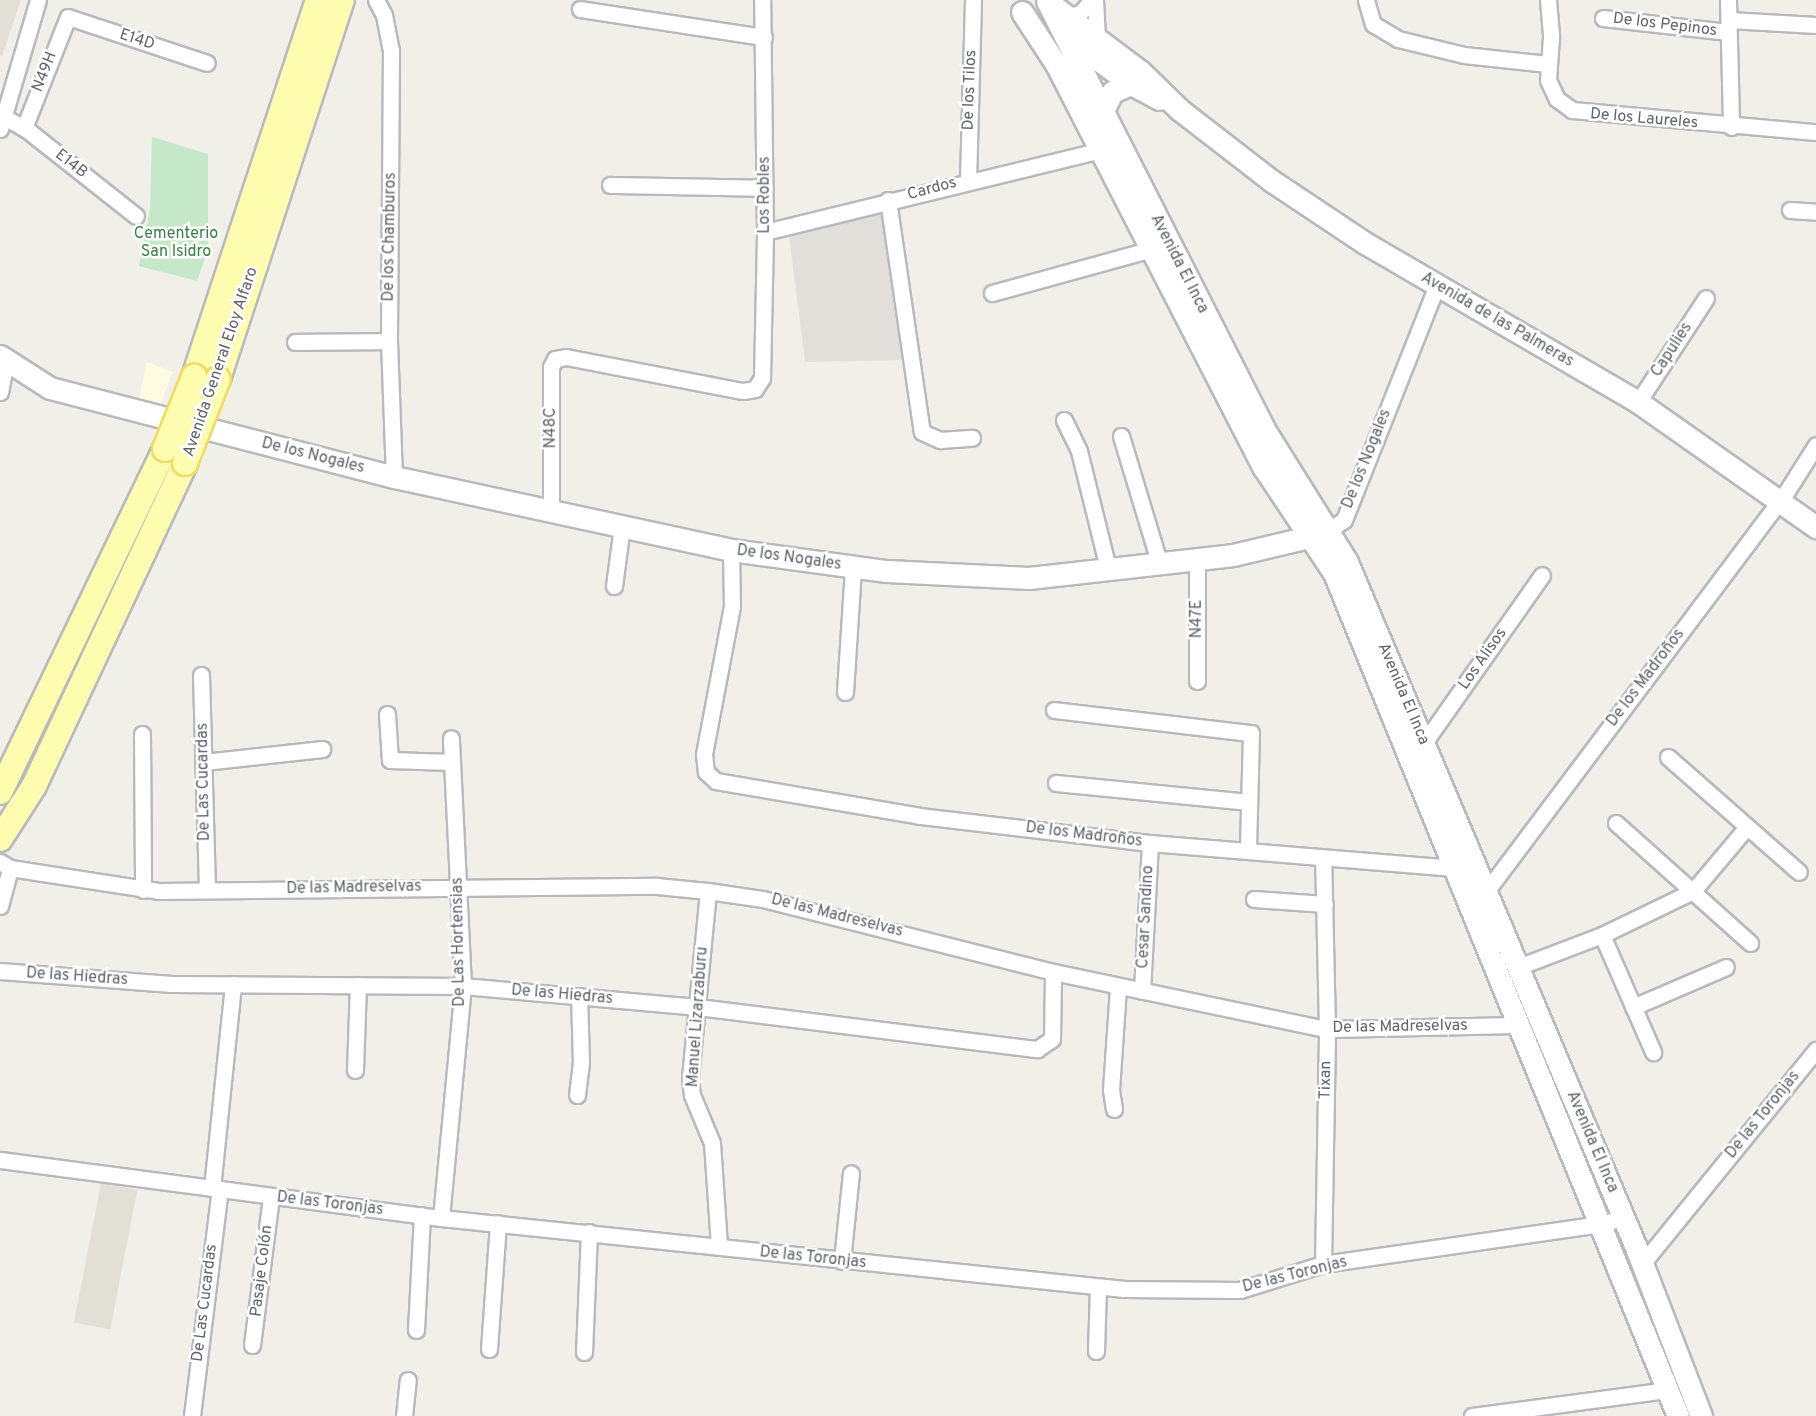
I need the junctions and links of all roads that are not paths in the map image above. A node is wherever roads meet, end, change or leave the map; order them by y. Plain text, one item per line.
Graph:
1 (38, 0) edge
2 (318, 0) edge
3 (342, 0) edge
4 (376, 0) edge
5 (762, 0) edge
6 (973, 0) edge
7 (1046, 0) edge
8 (1094, 0) edge
9 (1366, 0) edge
10 (1548, 0) edge
11 (1728, 0) edge
12 (1014, 6) edge
13 (579, 9) dead end
14 (68, 17) joint
15 (1603, 18) dead end
16 (1065, 24) junction
17 (1816, 25) edge
18 (1728, 26) junction
19 (764, 37) junction
20 (1097, 37) junction
21 (207, 63) dead end
22 (1548, 64) junction
23 (1131, 84) junction
24 (1180, 110) junction
25 (1101, 115) junction
26 (2, 123) edge
27 (1731, 127) junction
28 (24, 128) junction
29 (1816, 132) edge
30 (1101, 150) junction
31 (968, 180) junction
32 (610, 185) dead end
33 (765, 188) junction
34 (888, 200) junction
35 (1790, 210) dead end
36 (1816, 212) edge
37 (136, 216) dead end
38 (765, 232) junction
39 (1152, 249) junction
40 (1437, 285) junction
41 (992, 293) dead end
42 (1706, 298) dead end
43 (389, 341) junction
44 (295, 342) dead end
45 (566, 357) joint
46 (3, 358) edge
47 (0, 392) edge
48 (1638, 402) junction
49 (1065, 420) dead end
50 (1121, 436) dead end
51 (972, 438) dead end
52 (1816, 446) edge
53 (394, 477) junction
54 (1780, 500) junction
55 (551, 510) junction
56 (622, 526) junction
57 (1816, 527) edge
58 (1320, 534) junction
59 (731, 550) junction
60 (1197, 557) junction
61 (1159, 562) junction
62 (853, 567) junction
63 (1108, 568) junction
64 (1542, 575) dead end
65 (614, 586) dead end
66 (201, 675) dead end
67 (1197, 681) dead end
68 (844, 692) dead end
69 (1054, 710) dead end
70 (387, 714) dead end
71 (142, 734) dead end
72 (451, 738) dead end
73 (1424, 743) junction
74 (321, 749) dead end
75 (1668, 757) dead end
76 (204, 762) junction
77 (452, 762) junction
78 (1056, 783) dead end
79 (0, 792) edge
80 (1249, 802) junction
81 (1616, 823) dead end
82 (1746, 828) junction
83 (0, 839) edge
84 (1150, 843) junction
85 (1248, 850) junction
86 (1323, 859) junction
87 (5, 865) edge
88 (1454, 868) junction
89 (1799, 872) dead end
90 (459, 887) junction
91 (143, 890) junction
92 (207, 890) junction
93 (708, 891) junction
94 (1693, 891) junction
95 (1476, 897) junction
96 (1254, 899) dead end
97 (1324, 904) junction
98 (0, 906) edge
99 (1602, 935) junction
100 (1750, 943) dead end
101 (1518, 967) junction
102 (1726, 967) dead end
103 (0, 971) edge
104 (1053, 972) junction
105 (233, 984) junction
106 (358, 985) junction
107 (464, 986) junction
108 (1118, 986) junction
109 (1142, 991) junction
110 (579, 996) junction
111 (698, 1007) junction
112 (1633, 1007) junction
113 (1520, 1025) junction
114 (1327, 1029) junction
115 (1816, 1050) edge
116 (1653, 1052) dead end
117 (355, 1070) dead end
118 (577, 1095) dead end
119 (1114, 1109) dead end
120 (0, 1160) edge
121 (851, 1173) dead end
122 (216, 1189) junction
123 (271, 1197) junction
124 (422, 1215) junction
125 (1623, 1217) junction
126 (441, 1218) junction
127 (498, 1224) junction
128 (1602, 1224) junction
129 (589, 1232) junction
130 (719, 1247) junction
131 (842, 1261) junction
132 (1323, 1264) junction
133 (1642, 1264) junction
134 (1098, 1287) junction
135 (416, 1330) dead end
136 (252, 1345) dead end
137 (489, 1349) dead end
138 (1096, 1351) dead end
139 (584, 1352) dead end
140 (408, 1380) dead end
141 (1668, 1390) junction
142 (1582, 1409) edge
143 (192, 1416) edge
144 (404, 1416) edge
145 (1472, 1416) edge
146 (1678, 1416) edge
147 (1701, 1416) edge

1 - 26 street
2 - 79 main road, Avenida General Eloy Alfaro, bridge
3 - 83 main road, Avenida General Eloy Alfaro, bridge
4 - 43 street, De los Chamburos
5 - 19 street, Los Robles
6 - 31 street, De los Tilos
7 - 16 main road, Avenida El Inca
8 - 16 street
8 - 20 street
9 - 22 street
10 - 22 street, De los Laureles
11 - 18 street
12 - 16 main road, Avenida de las Palmeras
12 - 30 main road, Avenida El Inca
13 - 19 street
14 - 21 street, E14D
14 - 28 street, N49H
15 - 18 street, De los Pepinos
16 - 20 main road, Avenida de las Palmeras
16 - 23 main road, Avenida de las Palmeras
16 - 25 main road, Avenida El Inca
17 - 18 street, De los Pepinos
18 - 27 street
19 - 33 street, Los Robles
20 - 24 main road, Avenida de las Palmeras
22 - 27 street, De los Laureles
23 - 24 main road, Avenida de las Palmeras
23 - 25 main road
24 - 40 main road, Avenida de las Palmeras
25 - 58 main road, Avenida El Inca
26 - 28 street, E14B
27 - 29 street, De los Laureles
28 - 37 street, E14B
30 - 31 street, Cardos
30 - 39 main road, Avenida El Inca
31 - 34 street, Cardos
32 - 33 street
33 - 38 street, Los Robles
34 - 38 street, Cardos
34 - 51 street
35 - 36 street
38 - 45 street, Los Robles
39 - 41 street
39 - 58 main road, Avenida El Inca
40 - 48 main road, Avenida de las Palmeras
40 - 58 street, De los Nogales
42 - 48 street, Capulies
43 - 44 street
43 - 53 street, De los Chamburos
45 - 55 street, N48C
46 - 47 street
46 - 53 main road, De los Nogales
48 - 54 main road, Avenida de las Palmeras
49 - 63 street
50 - 61 street
52 - 54 street, De los Madroños
53 - 55 main road, De los Nogales
54 - 57 main road, Avenida de las Palmeras
54 - 95 street, De los Madroños
55 - 56 main road, De los Nogales
56 - 59 main road, De los Nogales
56 - 65 street
58 - 60 main road, De los Nogales
58 - 73 main road, Avenida El Inca
58 - 88 main road, Avenida El Inca
59 - 62 main road, De los Nogales
59 - 84 street, De los Madroños
60 - 61 main road, De los Nogales
60 - 67 street, N47E
61 - 63 main road, De los Nogales
62 - 63 main road, De los Nogales
62 - 68 street
64 - 73 street, Los Alisos
66 - 76 street, De Las Cucardas
69 - 80 street
70 - 77 street
71 - 91 street
72 - 77 street, De Las Hortensias
73 - 95 main road, Avenida El Inca
74 - 76 street
75 - 82 street
76 - 92 street, De Las Cucardas
77 - 90 street, De Las Hortensias
78 - 80 street
80 - 85 street
81 - 94 street
82 - 89 street
82 - 94 street
84 - 85 street, De los Madroños
84 - 109 street, Cesar Sandino
85 - 86 street, De los Madroños
86 - 88 street, De los Madroños
86 - 97 street, Tixan
87 - 91 street, De las Madreselvas
87 - 98 street
88 - 95 main road, Avenida El Inca
90 - 92 street, De las Madreselvas
90 - 93 street, De las Madreselvas
90 - 107 street, De Las Hortensias
91 - 92 street, De las Madreselvas
93 - 104 street, De las Madreselvas
93 - 111 street, Manuel Lizarzaburu
94 - 99 street
94 - 100 street
95 - 101 main road, Avenida El Inca
95 - 113 main road, Avenida El Inca
96 - 97 street
97 - 114 street, Tixan
99 - 101 street
99 - 112 street
101 - 125 main road, Avenida El Inca
102 - 112 street
103 - 105 street, De las Hiedras
104 - 108 street, De las Madreselvas
104 - 111 street, De las Hiedras
105 - 106 street, De las Hiedras
105 - 122 street, De Las Cucardas
106 - 107 street, De las Hiedras
106 - 117 street
107 - 110 street, De las Hiedras
107 - 126 street, De Las Hortensias
108 - 109 street, De las Madreselvas
108 - 119 street
109 - 114 street, De las Madreselvas
110 - 111 street, De las Hiedras
110 - 118 street
111 - 130 street, Manuel Lizarzaburu
112 - 116 street
113 - 114 street, De las Madreselvas
113 - 128 main road, Avenida El Inca
114 - 132 street, Tixan
115 - 133 street, De las Toronjas
120 - 122 street, De las Toronjas
121 - 131 street
122 - 123 street, De las Toronjas
122 - 143 street, De Las Cucardas
123 - 124 street, De las Toronjas
123 - 136 street, Pasaje Colón
124 - 126 street, De las Toronjas
124 - 135 street
125 - 128 street, De las Toronjas
125 - 133 main road, Avenida El Inca
126 - 127 street, De las Toronjas
127 - 129 street, De las Toronjas
127 - 137 street
128 - 132 street, De las Toronjas
128 - 141 main road, Avenida El Inca
129 - 130 street, De las Toronjas
129 - 139 street
130 - 131 street, De las Toronjas
131 - 134 street, De las Toronjas
132 - 134 street, De las Toronjas
133 - 147 main road, Avenida El Inca
134 - 138 street
140 - 144 street
141 - 142 street
141 - 146 main road, Avenida El Inca
142 - 145 street

